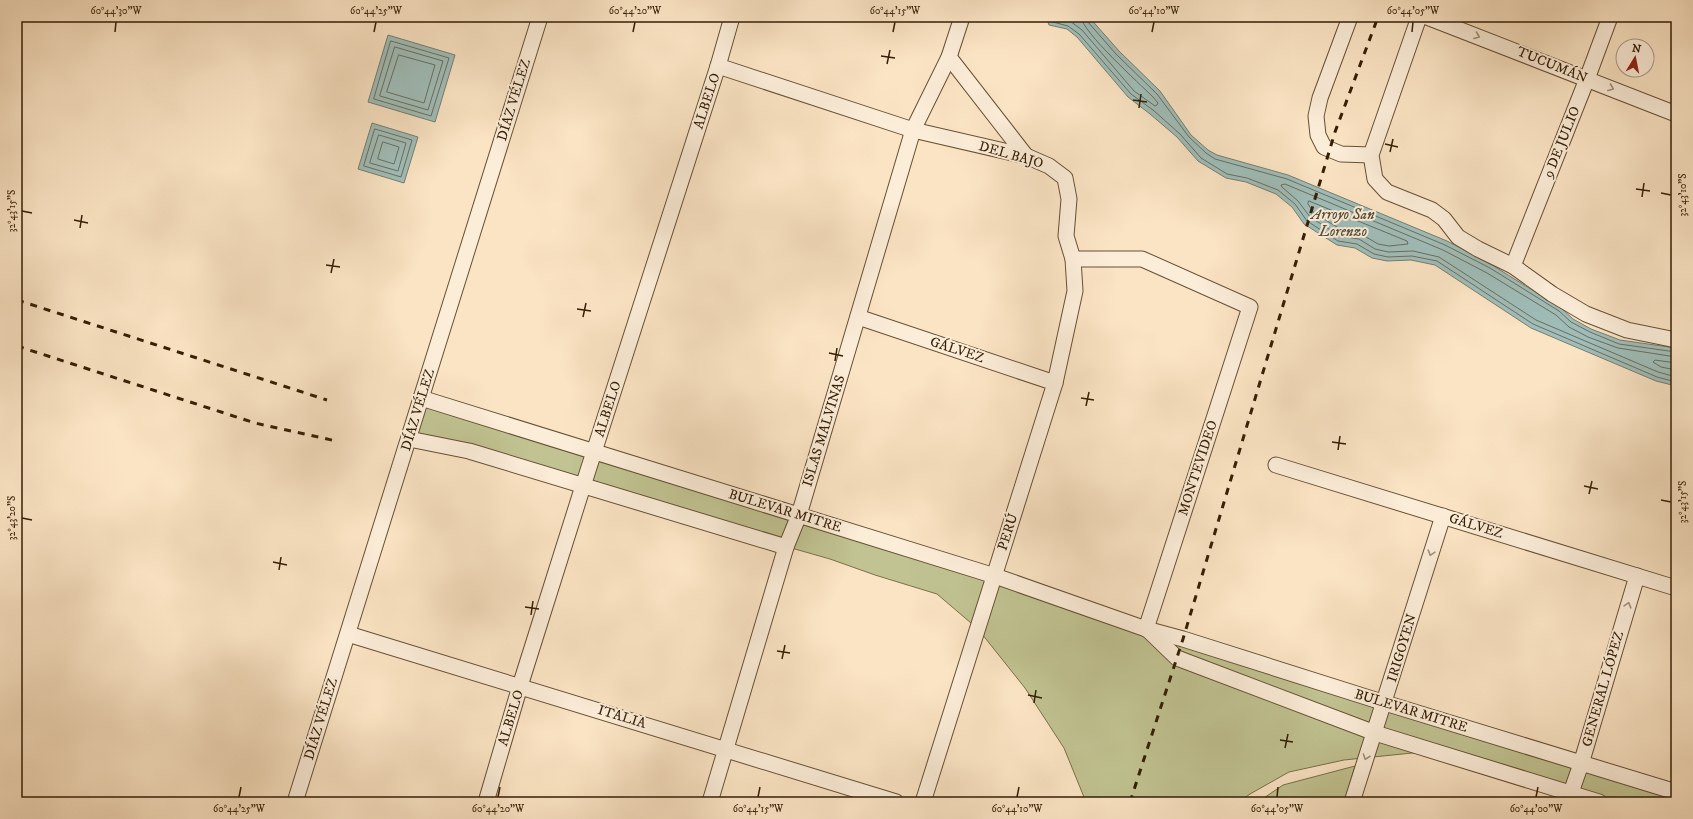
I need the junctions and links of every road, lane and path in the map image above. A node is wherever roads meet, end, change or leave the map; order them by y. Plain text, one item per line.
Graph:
1 (540, 17) edge
2 (732, 17) edge
3 (962, 17) edge
4 (1350, 17) edge
5 (1419, 17) edge
6 (1427, 17) edge
7 (1610, 17) edge
8 (949, 57) junction
9 (718, 66) junction
10 (1587, 79) junction
11 (1676, 114) edge
12 (913, 130) junction
13 (1371, 155) junction
14 (1026, 156) junction
15 (1073, 259) junction
16 (1513, 266) junction
17 (858, 317) junction
18 (1676, 340) edge
19 (1056, 383) junction
20 (421, 398) junction
21 (409, 439) junction
22 (595, 452) junction
23 (1276, 465) dead end
24 (583, 486) junction
25 (799, 515) junction
26 (1443, 516) junction
27 (786, 547) junction
28 (995, 576) junction
29 (1637, 576) junction
30 (1676, 588) edge
31 (1146, 628) junction
32 (348, 634) junction
33 (520, 686) junction
34 (1385, 703) junction
35 (1375, 733) junction
36 (726, 750) junction
37 (1581, 764) junction
38 (1676, 792) edge
39 (1569, 797) edge
40 (295, 802) edge
41 (486, 802) edge
42 (710, 802) edge
43 (896, 802) edge
44 (923, 802) edge
45 (1352, 802) edge
46 (1599, 802) edge

1 - 20 street, DÍAZ VÉLEZ
2 - 9 street, ALBELO
3 - 8 street, ISLAS MALVINAS
4 - 13 street
5 - 13 street
6 -> 10 street, TUCUMÁN
7 - 10 street, 9 DE JULIO
8 - 12 street, ISLAS MALVINAS
8 - 14 street
9 - 12 street, DEL BAJO
9 - 22 street, ALBELO
10 -> 11 street, TUCUMÁN
10 - 16 street, 9 DE JULIO
12 - 14 street, DEL BAJO
12 - 17 street, ISLAS MALVINAS
13 - 16 street
14 - 15 street, DEL BAJO
15 - 19 street, PERÚ
15 - 31 street, MONTEVIDEO
16 - 18 street
17 - 19 street, GÁLVEZ
17 - 25 street, ISLAS MALVINAS
19 - 28 street, PERÚ
20 - 21 street, DÍAZ VÉLEZ
20 - 22 street, BULEVAR MITRE
21 - 24 street
21 - 32 street, DÍAZ VÉLEZ
22 - 24 street, ALBELO
22 - 25 street, BULEVAR MITRE
23 - 26 street, GÁLVEZ
24 - 27 street
24 - 33 street, ALBELO
25 - 27 street, ISLAS MALVINAS
25 - 28 street, BULEVAR MITRE
26 - 29 street, GÁLVEZ
26 -> 34 street, IRIGOYEN
27 - 36 street, ISLAS MALVINAS
28 - 31 street, BULEVAR MITRE
28 - 44 street, PERÚ
29 - 30 street, GÁLVEZ
37 -> 29 street, GENERAL LÓPEZ
31 - 34 street, BULEVAR MITRE
31 - 35 street, BULEVAR MITRE
32 - 33 street, ITALIA
32 - 40 street, DÍAZ VÉLEZ
33 - 36 street, ITALIA
33 - 41 street, ALBELO
34 - 35 street, IRIGOYEN
34 - 37 street, BULEVAR MITRE
35 - 39 street, BULEVAR MITRE
35 -> 45 street, IRIGOYEN
36 - 42 street, ISLAS MALVINAS
36 - 43 street, ITALIA
37 - 38 street, BULEVAR MITRE
37 - 39 street, GENERAL LÓPEZ
39 - 46 street, BULEVAR MITRE

